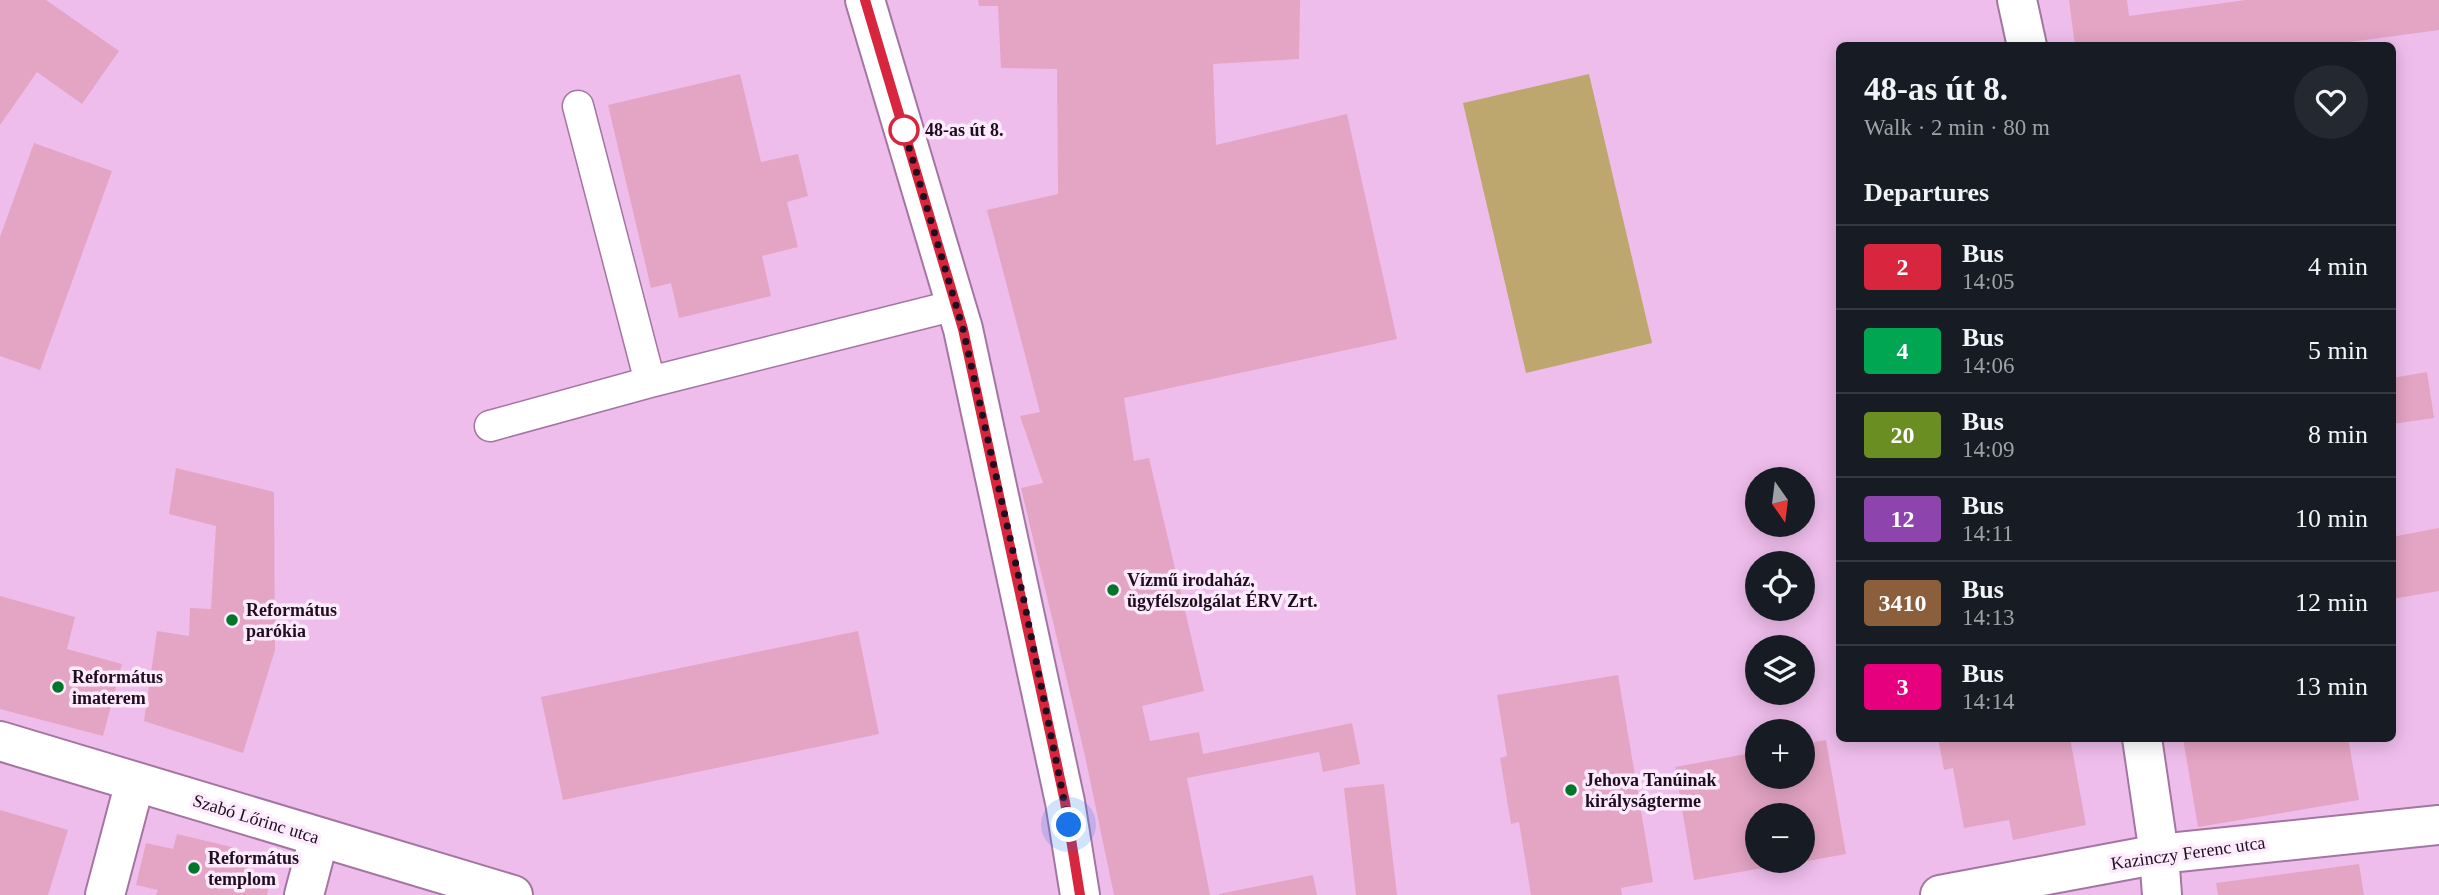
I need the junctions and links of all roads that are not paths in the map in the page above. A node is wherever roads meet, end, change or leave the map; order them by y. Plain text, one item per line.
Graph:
1 (865, 0) edge
2 (2017, 0) edge
3 (2026, 42) edge
4 (578, 106) dead end
5 (956, 305) junction
6 (650, 382) junction
7 (490, 426) dead end
8 (0, 741) edge
9 (2143, 742) edge
10 (135, 782) junction
11 (2439, 825) edge
12 (319, 838) junction
13 (2159, 854) junction
14 (106, 895) edge
15 (304, 895) edge
16 (513, 895) edge
17 (1080, 895) edge
18 (1940, 895) edge
19 (2162, 895) edge

1 - 5 main road
2 - 3 main road
4 - 6 lane
5 - 6 lane
5 - 17 main road
6 - 7 lane
8 - 10 main road, Szabó Lőrinc utca
9 - 13 main road
10 - 12 main road, Szabó Lőrinc utca
10 - 14 main road
11 - 13 main road, Kazinczy Ferenc utca
12 - 15 main road
12 - 16 main road, Szabó Lőrinc utca
13 - 18 main road, Kazinczy Ferenc utca
13 - 19 main road

